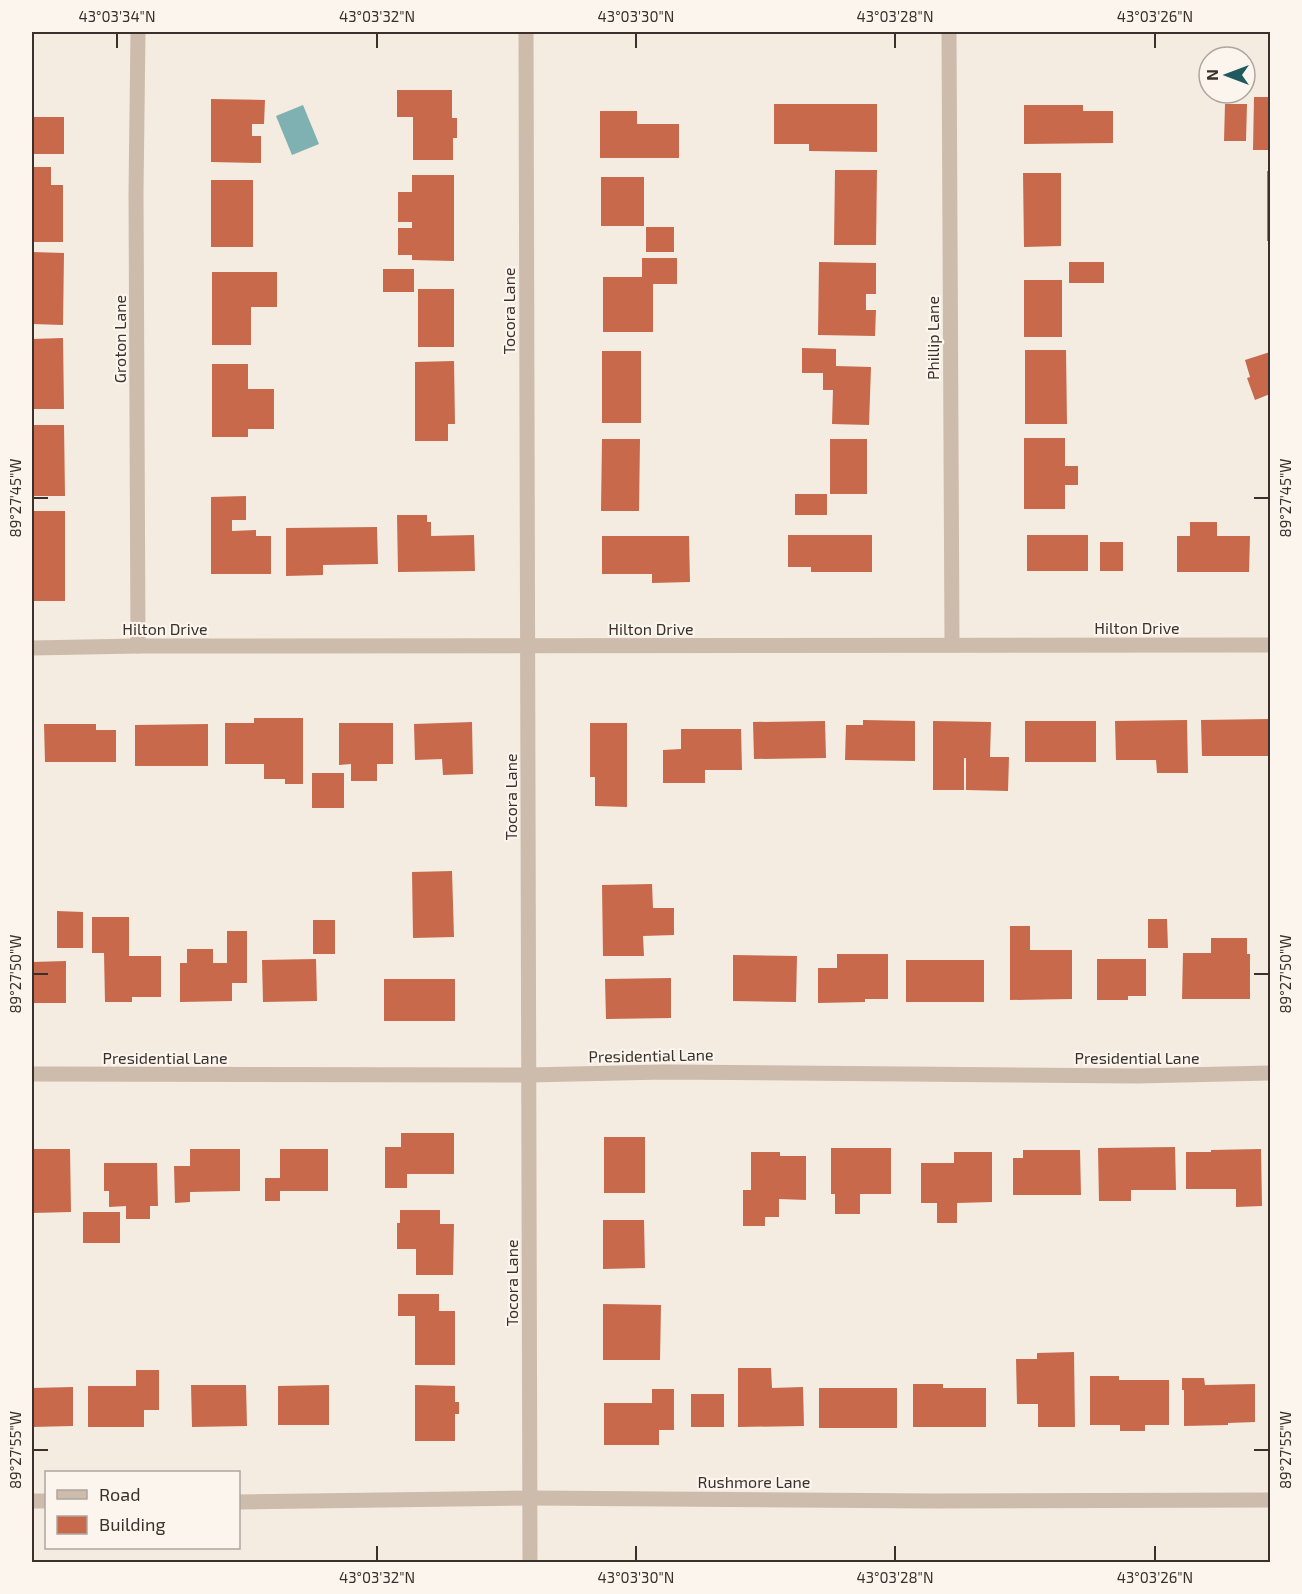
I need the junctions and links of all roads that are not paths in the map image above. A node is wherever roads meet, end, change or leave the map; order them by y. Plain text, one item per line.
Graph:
1 (138, 32) edge
2 (526, 32) edge
3 (949, 32) edge
4 (952, 645) junction
5 (1270, 645) edge
6 (138, 646) junction
7 (526, 646) junction
8 (32, 648) edge
9 (1270, 1073) edge
10 (32, 1074) edge
11 (528, 1075) junction
12 (531, 1498) junction
13 (1270, 1500) edge
14 (240, 1502) edge
15 (530, 1563) edge

1 - 6 street, Groton Lane
2 - 7 street, Tocora Lane
3 - 4 street, Phillip Lane
4 - 5 street, Hilton Drive
4 - 7 street, Hilton Drive
6 - 7 street, Hilton Drive
6 - 8 street, Hilton Drive
7 - 11 street, Tocora Lane
9 - 11 street, Presidential Lane
10 - 11 street, Presidential Lane
11 - 12 street, Tocora Lane
12 - 13 street, Rushmore Lane
12 - 14 street, Rushmore Lane
12 - 15 street, Tocora Lane

